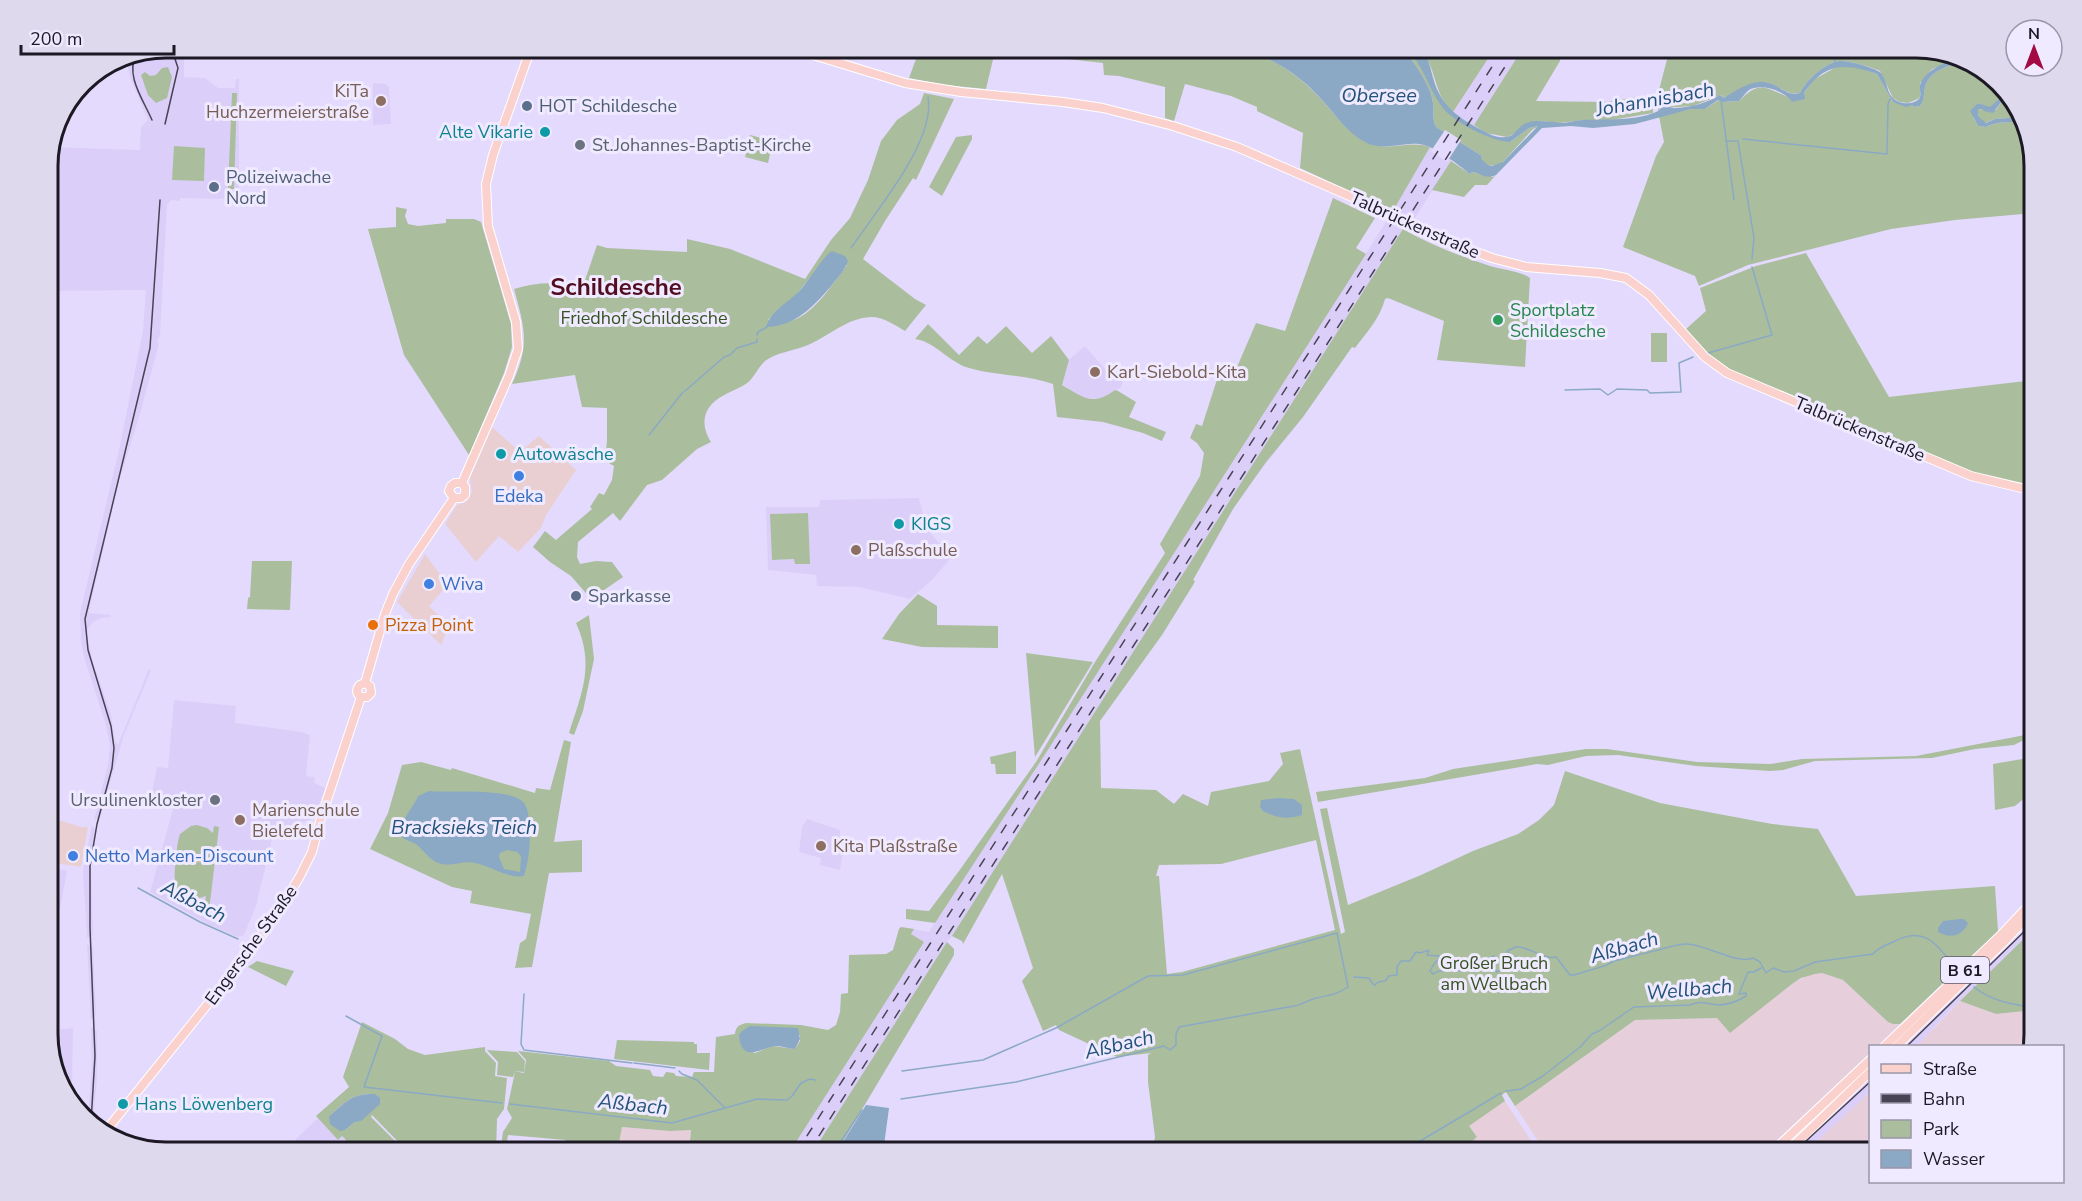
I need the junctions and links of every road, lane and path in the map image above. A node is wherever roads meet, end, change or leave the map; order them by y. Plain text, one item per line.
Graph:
1 (527, 58) edge
2 (823, 58) edge
3 (2023, 489) edge
4 (2024, 911) edge
5 (2024, 920) edge
6 (1887, 1045) edge
7 (1899, 1045) edge
8 (1869, 1061) edge
9 (1869, 1073) edge
10 (110, 1126) edge
11 (1783, 1142) edge
12 (1797, 1142) edge

1 - 10 main road, Engersche Straße
2 - 3 main road, Talbrückenstraße
4 - 6 main road, B 61
5 - 7 main road, B 61
8 - 11 main road
9 - 12 main road

